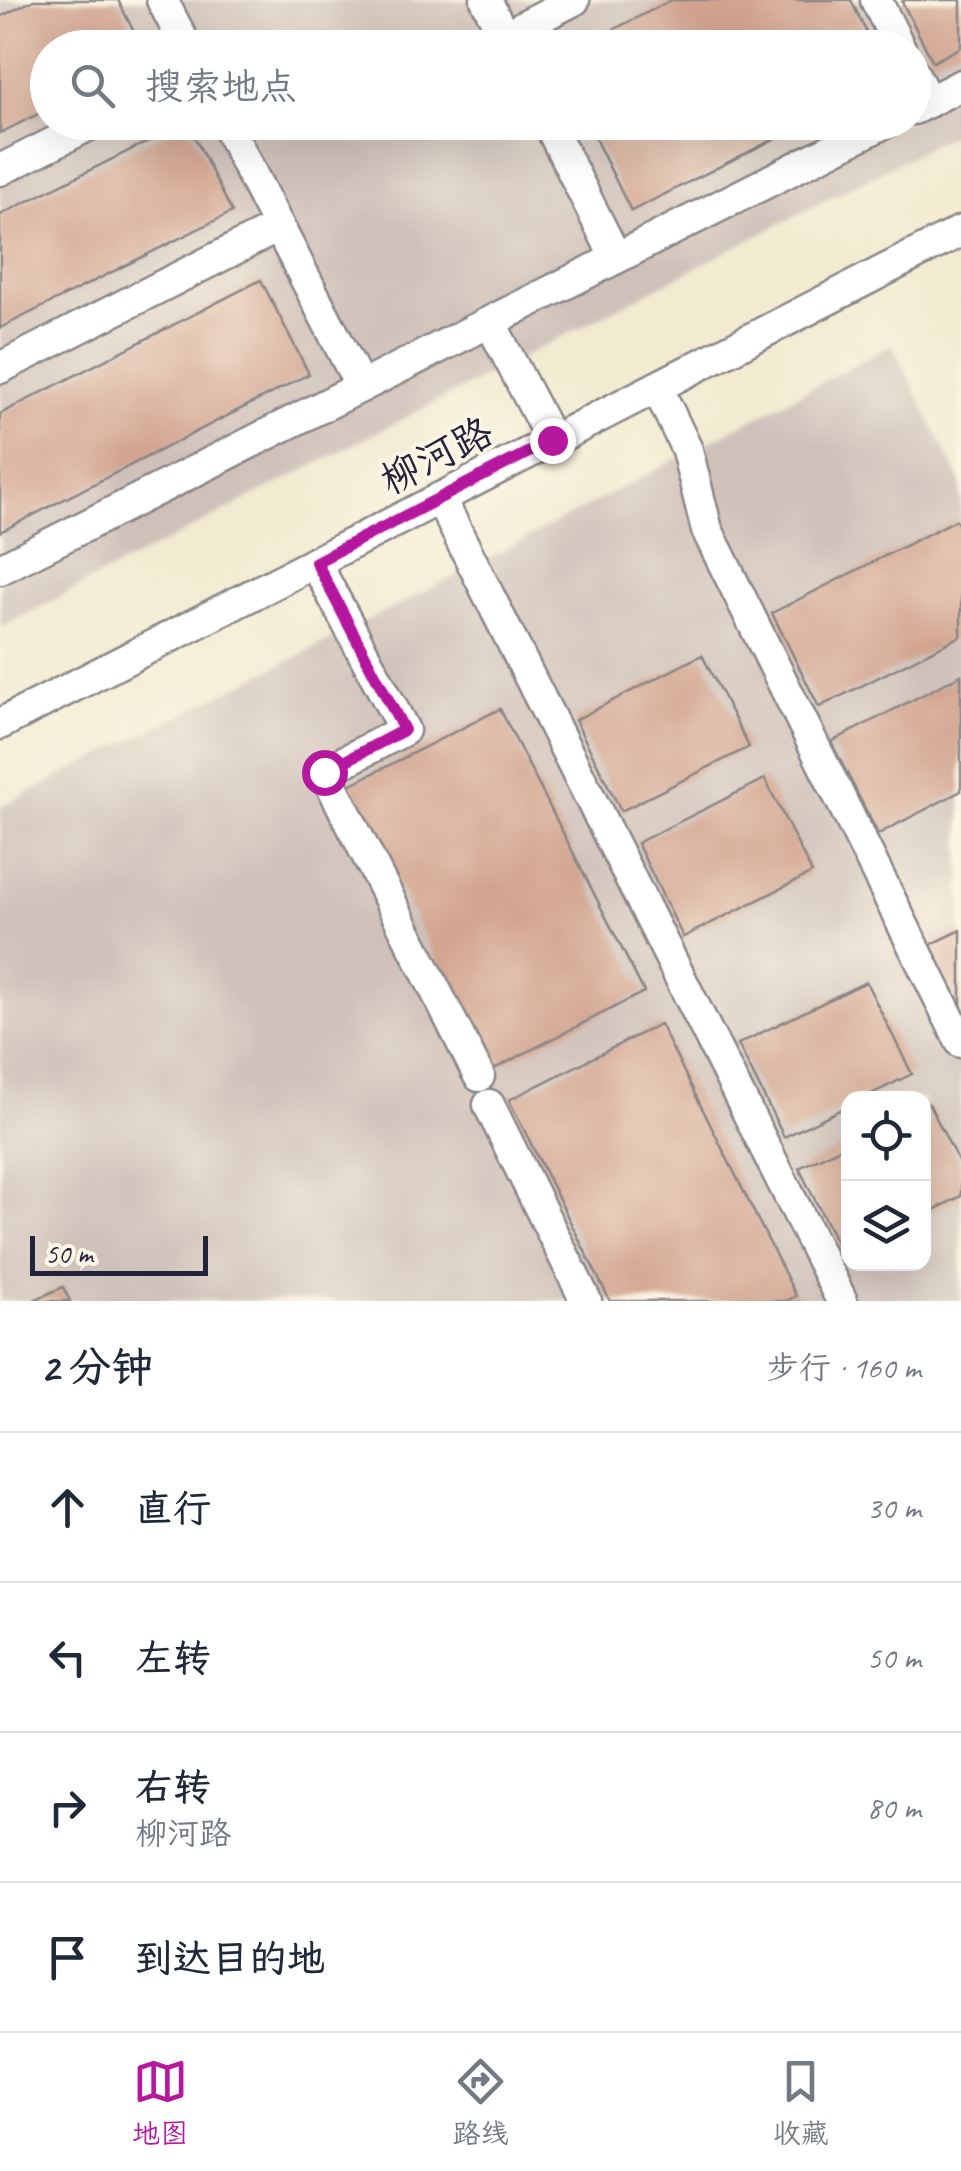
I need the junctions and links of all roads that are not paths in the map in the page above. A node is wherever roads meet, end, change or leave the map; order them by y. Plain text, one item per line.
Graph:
1 (162, 0) edge
2 (486, 0) edge
3 (574, 0) edge
4 (876, 0) edge
5 (178, 30) edge
6 (501, 30) edge
7 (526, 30) edge
8 (891, 30) edge
9 (961, 85) edge
10 (931, 100) edge
11 (59, 140) edge
12 (234, 140) edge
13 (557, 140) edge
14 (850, 140) edge
15 (0, 170) edge
16 (278, 227) junction
17 (961, 231) edge
18 (616, 258) junction
19 (490, 322) junction
20 (0, 368) edge
21 (657, 387) junction
22 (360, 388) junction
23 (552, 440) junction
24 (440, 498) junction
25 (316, 562) junction
26 (0, 569) edge
27 (0, 724) edge
28 (961, 1042) edge
29 (586, 1301) edge
30 (842, 1301) edge

1 - 5 street
2 - 6 street
3 - 7 street
4 - 8 street
9 - 10 street
11 - 15 street
12 - 16 street
13 - 18 street
14 - 18 street
16 - 20 street
16 - 22 street
17 - 21 street, 柳河路
18 - 19 street
19 - 22 street
19 - 23 street
21 - 23 street, 柳河路
21 - 28 street
22 - 26 street
23 - 24 street, 柳河路
24 - 25 street, 柳河路
24 - 30 street
25 - 27 street, 柳河路
25 - 29 street

